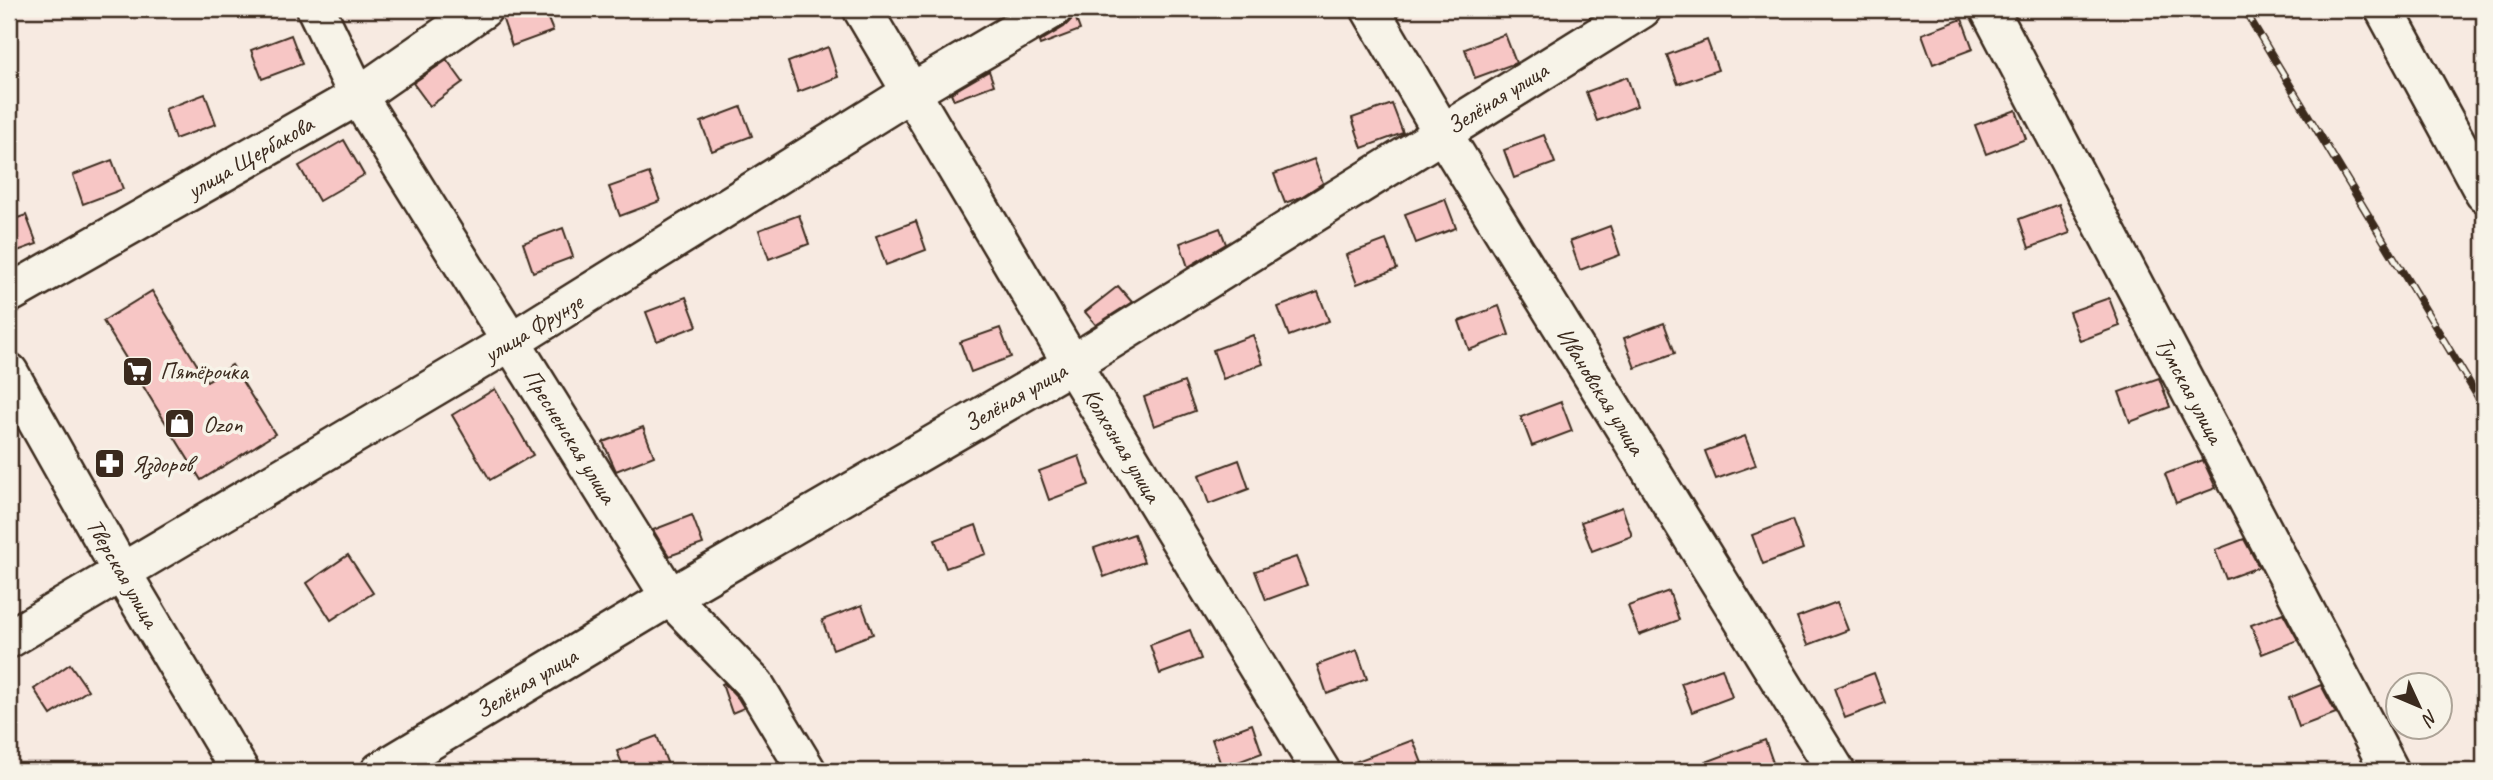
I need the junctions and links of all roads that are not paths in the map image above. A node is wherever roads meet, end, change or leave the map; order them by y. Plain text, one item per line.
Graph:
1 (316, 9) edge
2 (483, 9) edge
3 (862, 9) edge
4 (1053, 9) edge
5 (1370, 9) edge
6 (1642, 9) edge
7 (1989, 9) edge
8 (2384, 9) edge
9 (910, 93) junction
10 (358, 96) junction
11 (1441, 132) junction
12 (2484, 193) edge
13 (9, 294) edge
14 (512, 341) junction
15 (1072, 364) junction
16 (9, 372) edge
17 (121, 571) junction
18 (670, 597) junction
19 (9, 639) edge
20 (240, 771) edge
21 (380, 771) edge
22 (807, 771) edge
23 (1321, 771) edge
24 (1836, 771) edge
25 (2390, 771) edge

1 - 10 street, Пресненская улица
2 - 10 street, улица Щербакова
3 - 9 street, Колхозная улица
4 - 9 street, улица Фрунзе
5 - 11 street, Ивановская улица
6 - 11 street, Зелёная улица
7 - 25 street, Тумская улица
8 - 12 street
9 - 14 street, улица Фрунзе
9 - 15 street, Колхозная улица
10 - 13 street, улица Щербакова
10 - 14 street, Пресненская улица
11 - 15 street, Зелёная улица
11 - 24 street, Ивановская улица
14 - 17 street, улица Фрунзе
14 - 18 street, Пресненская улица
15 - 18 street, Зелёная улица
15 - 23 street, Колхозная улица
16 - 17 street, Тверская улица
17 - 19 street, улица Фрунзе
17 - 20 street, Тверская улица
18 - 21 street, Зелёная улица
18 - 22 street, Пресненская улица

